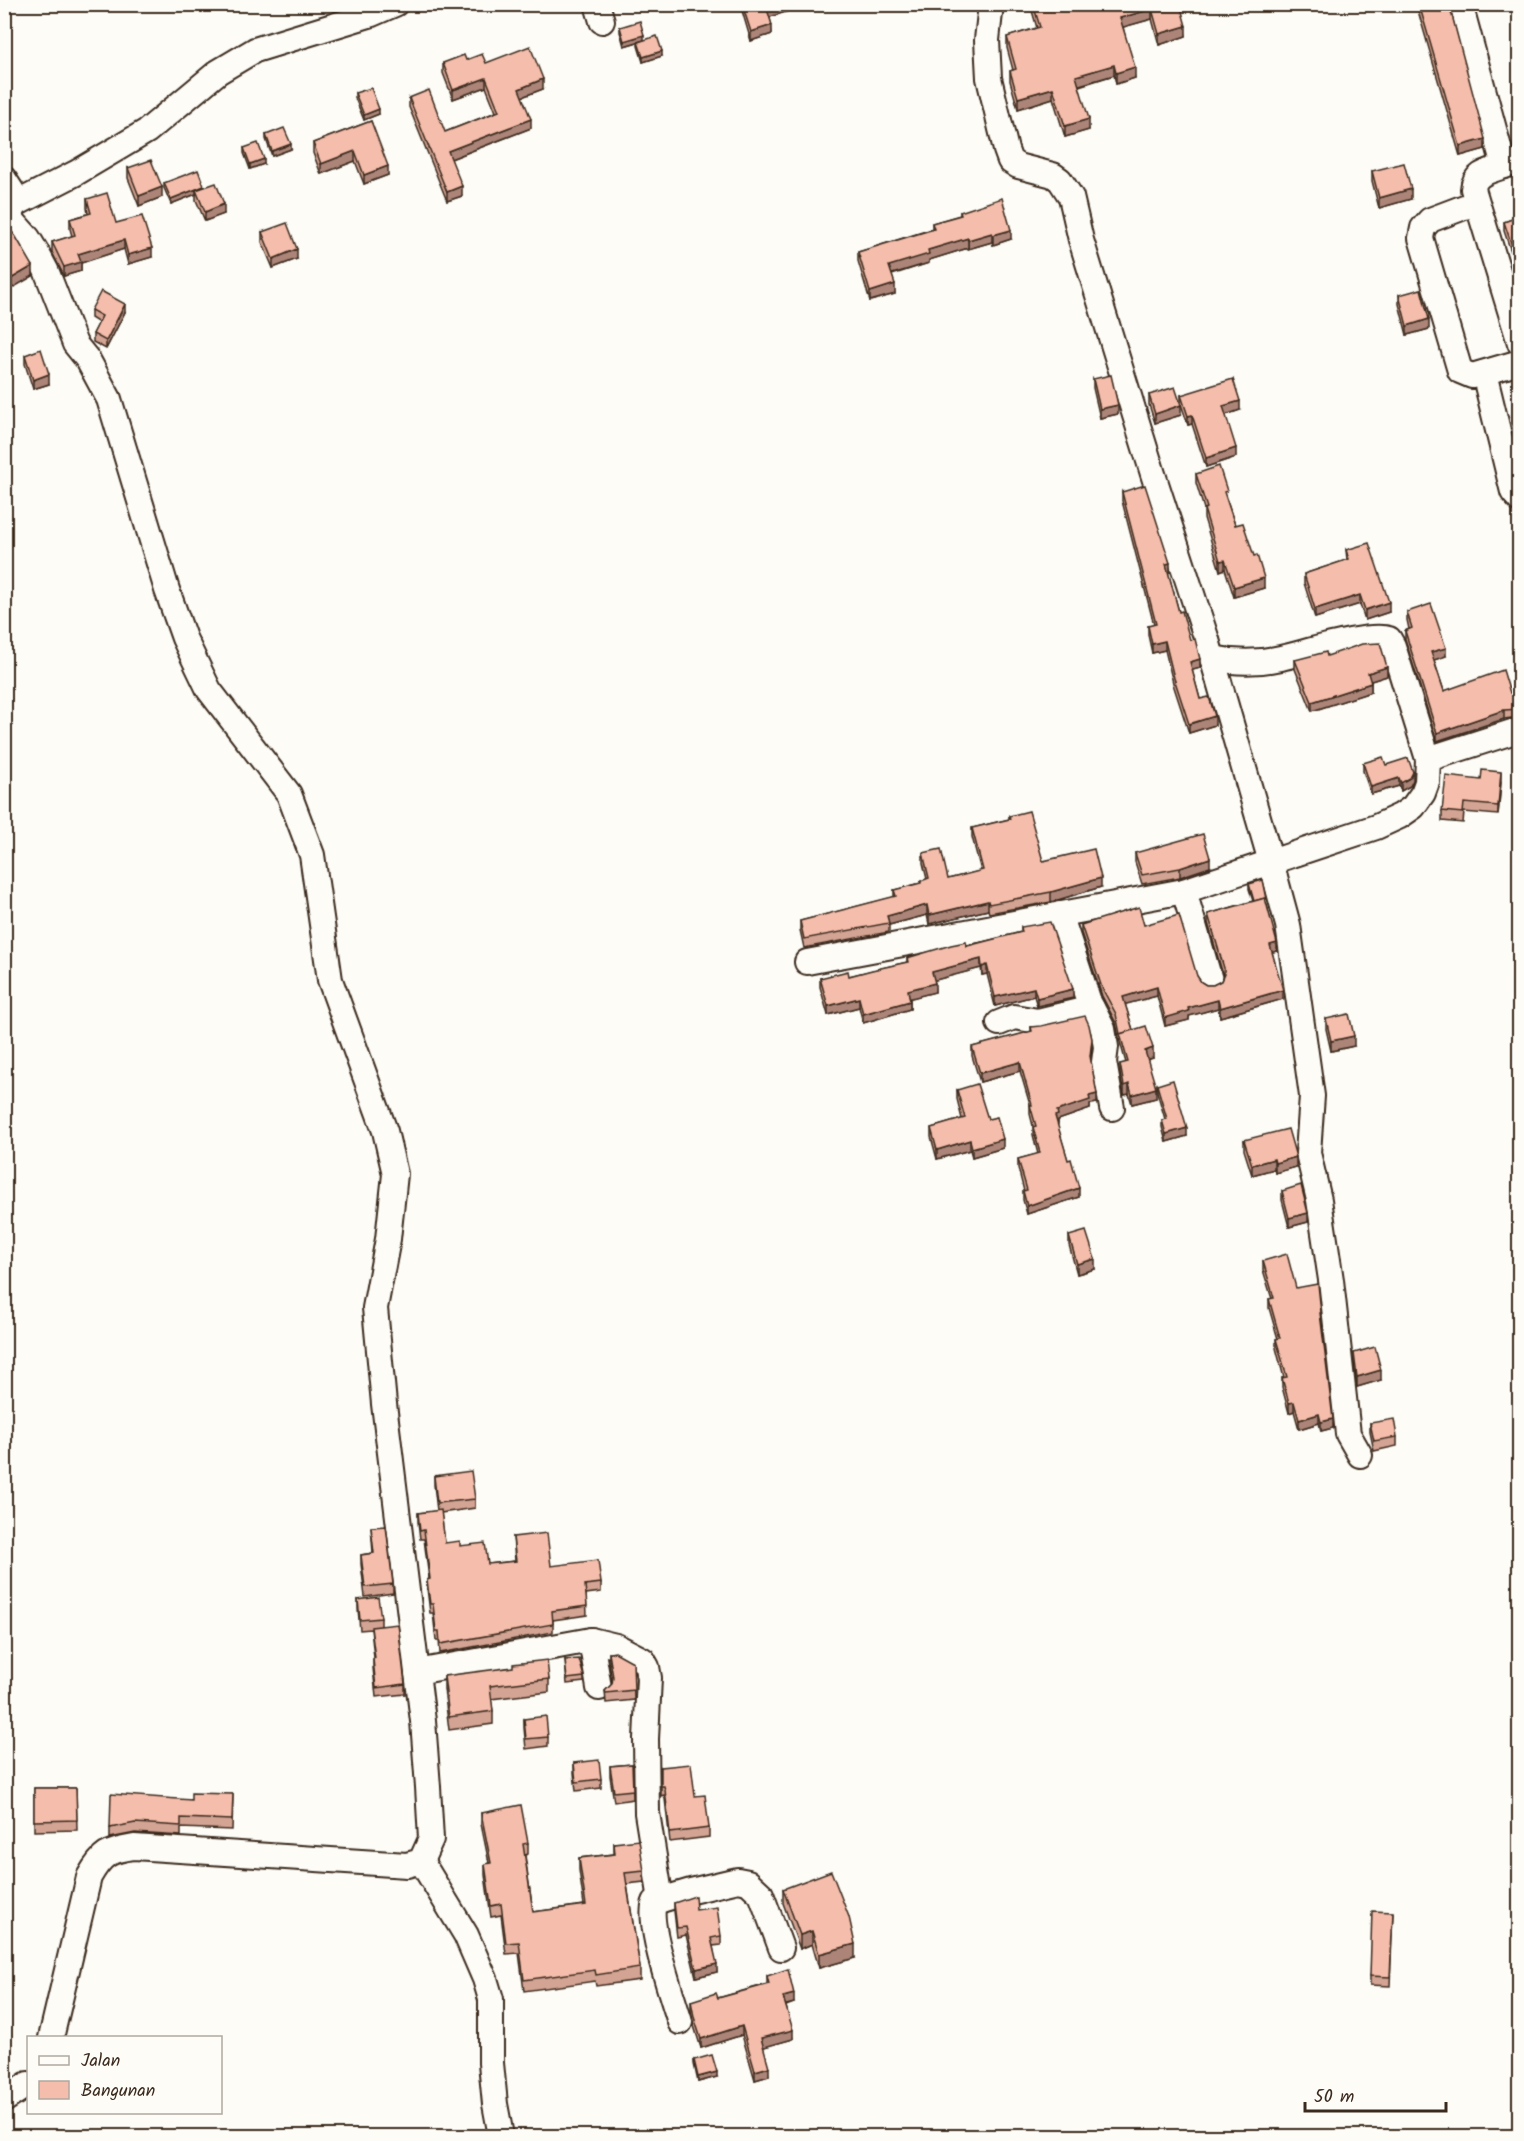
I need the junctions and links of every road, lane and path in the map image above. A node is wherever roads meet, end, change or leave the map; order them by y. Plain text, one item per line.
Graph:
1 (395, 4) edge
2 (991, 4) edge
3 (1460, 4) edge
4 (1512, 164) edge
5 (4, 179) edge
6 (1475, 203) junction
7 (9, 207) edge
8 (1520, 343) edge
9 (1520, 362) edge
10 (1484, 373) junction
11 (1520, 500) edge
12 (1212, 658) junction
13 (1512, 732) dead end
14 (1428, 759) junction
15 (1271, 862) junction
16 (1184, 891) junction
17 (1060, 914) junction
18 (807, 962) dead end
19 (1210, 980) dead end
20 (1092, 1008) junction
21 (999, 1023) dead end
22 (1112, 1108) dead end
23 (1360, 1455) dead end
24 (591, 1640) junction
25 (417, 1672) junction
26 (599, 1688) dead end
27 (421, 1861) junction
28 (661, 1900) junction
29 (781, 1948) dead end
30 (680, 2022) dead end
31 (51, 2036) edge
32 (27, 2085) edge
33 (4, 2100) edge
34 (501, 2136) edge

1 - 7 street
2 - 12 street
3 - 4 street
4 - 6 street
5 - 7 street
6 - 8 street
6 - 10 street
7 - 25 street
9 - 10 street
10 - 11 street
12 - 14 street
12 - 15 street
13 - 14 street
14 - 15 street
15 - 16 street
15 - 23 street
16 - 17 street
16 - 19 street
17 - 18 street
17 - 20 street
20 - 21 street
20 - 22 street
24 - 25 street
24 - 26 street
24 - 28 street
25 - 27 street
27 - 31 street
27 - 34 street
28 - 29 street
28 - 30 street
32 - 33 street

